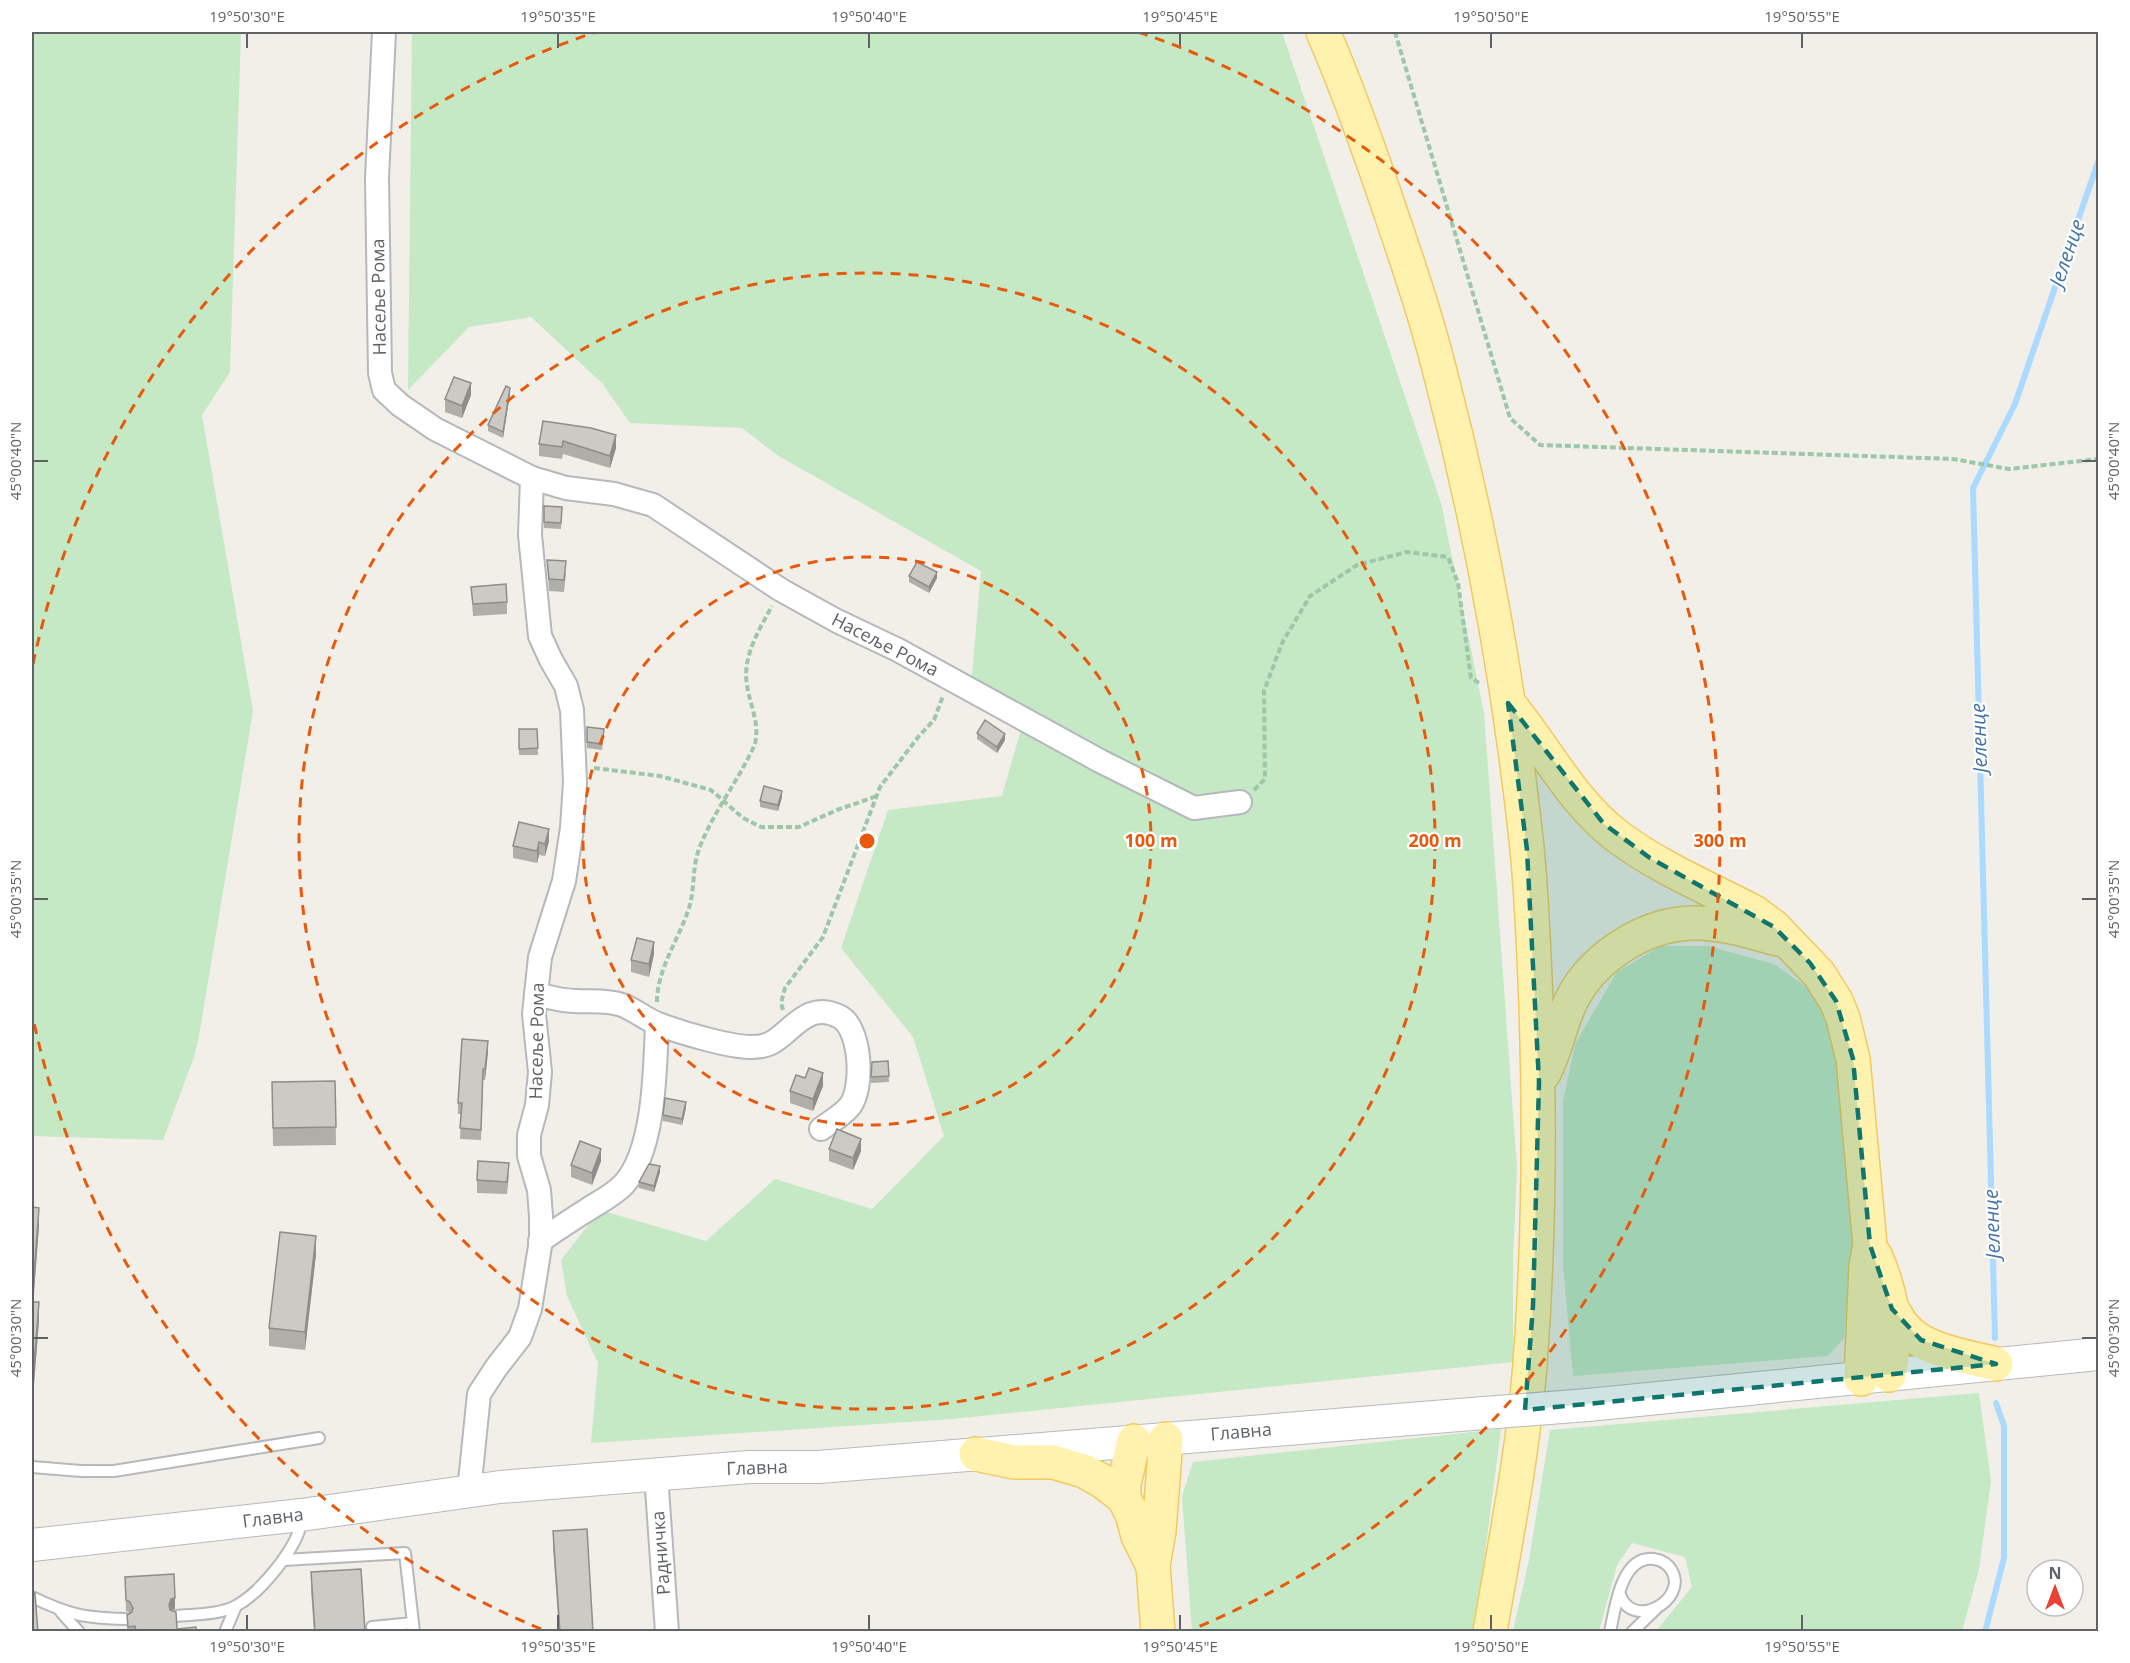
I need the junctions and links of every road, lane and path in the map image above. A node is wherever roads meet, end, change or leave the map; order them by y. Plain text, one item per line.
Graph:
1 (384, 32) edge
2 (1323, 32) edge
3 (1395, 32) edge
4 (2098, 459) edge
5 (532, 478) junction
6 (781, 590) junction
7 (950, 679) junction
8 (1508, 703) junction
9 (575, 766) junction
10 (877, 796) junction
11 (723, 800) junction
12 (1240, 802) joint
13 (1787, 942) junction
14 (536, 994) junction
15 (657, 1024) junction
16 (788, 1028) junction
17 (1539, 1082) junction
18 (821, 1129) dead end
19 (540, 1240) junction
20 (1870, 1245) junction
21 (1892, 1309) junction
22 (2098, 1354) edge
23 (1996, 1364) junction
24 (1875, 1377) junction
25 (319, 1438) dead end
26 (1166, 1439) junction
27 (1134, 1441) junction
28 (976, 1454) junction
29 (32, 1467) edge
30 (656, 1474) junction
31 (469, 1491) junction
32 (1124, 1498) junction
33 (301, 1515) junction
34 (32, 1545) edge
35 (284, 1560) junction
36 (1153, 1566) junction
37 (1619, 1592) junction
38 (32, 1597) edge
39 (236, 1606) junction
40 (1657, 1608) junction
41 (61, 1611) junction
42 (176, 1616) edge
43 (126, 1619) edge
44 (372, 1627) dead end
45 (414, 1627) edge
46 (80, 1632) edge
47 (225, 1632) edge
48 (667, 1632) edge
49 (1158, 1632) edge
50 (1490, 1632) edge
51 (1610, 1632) edge
52 (1632, 1632) edge

1 - 5 street, Насеље Рома
2 - 8 main road
3 - 4 path
5 - 6 street, Насеље Рома
5 - 9 street, Насеље Рома
6 - 7 street, Насеље Рома
6 - 11 path
7 - 10 path
7 - 12 street, Насеље Рома
8 - 12 path
8 - 13 main road
8 - 17 main road
9 - 11 path
9 - 14 street, Насеље Рома
10 - 11 path
10 - 16 path
11 - 15 path
13 - 17 main road
13 - 20 main road
14 - 15 street
14 - 19 street, Насеље Рома
15 - 16 street
15 - 19 street
16 - 18 street
17 - 50 main road
19 - 31 street, Насеље Рома
20 - 21 main road
20 - 24 main road
21 - 23 main road
21 - 24 main road
22 - 23 main road, Главна
23 - 24 main road, Главна
24 - 26 main road, Главна, bridge
25 - 29 lane
26 - 27 main road, Главна
26 - 36 main road
27 - 28 main road, Главна
27 - 32 main road
28 - 30 main road, Главна
28 - 32 main road
30 - 31 main road, Главна
30 - 48 street, Радничка
31 - 33 main road, Главна
32 - 36 main road
33 - 34 main road, Главна
33 - 35 lane
35 - 39 lane
35 - 45 lane
36 - 49 main road
37 - 40 lane
37 - 40 lane
37 - 51 lane
38 - 41 lane
39 - 42 lane
39 - 47 lane
40 - 52 lane
41 - 43 lane
41 - 46 lane
44 - 45 lane

